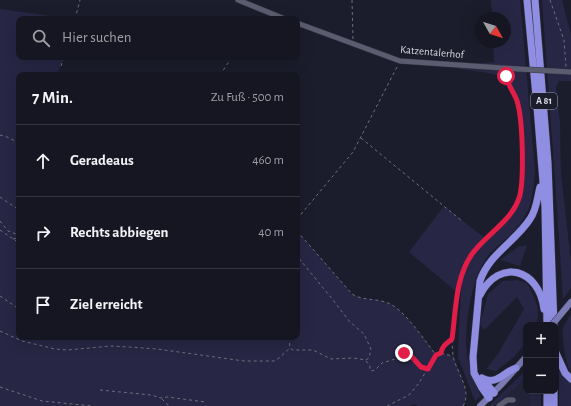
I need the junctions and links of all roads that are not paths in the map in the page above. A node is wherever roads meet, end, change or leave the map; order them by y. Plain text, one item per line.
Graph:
1 (238, 0) edge
2 (527, 0) edge
3 (535, 0) edge
4 (277, 16) edge
5 (300, 24) edge
6 (569, 72) edge
7 (542, 181) junction
8 (479, 296) junction
9 (571, 302) edge
10 (548, 322) edge
11 (550, 322) edge
12 (550, 322) edge
13 (552, 322) edge
14 (525, 358) edge
15 (558, 358) edge
16 (474, 366) junction
17 (516, 368) junction
18 (482, 378) junction
19 (571, 379) edge
20 (547, 394) edge
21 (554, 394) edge
22 (491, 395) junction
23 (513, 400) dead end
24 (480, 406) edge
25 (499, 406) edge
26 (547, 406) edge
27 (554, 406) edge

1 - 4 street
2 - 7 highway, A 81
3 - 12 highway, A 81
5 - 6 street, Katzentalerhof, bridge
7 - 8 highway
7 - 11 highway, A 81
8 - 10 highway
8 - 16 highway
9 - 13 main road, bridge
14 - 17 main road
15 - 19 highway
16 - 18 highway
16 - 22 highway
17 - 18 highway
17 - 22 main road
18 - 22 highway
20 - 26 highway
21 - 27 highway
22 - 24 main road
23 - 25 street

